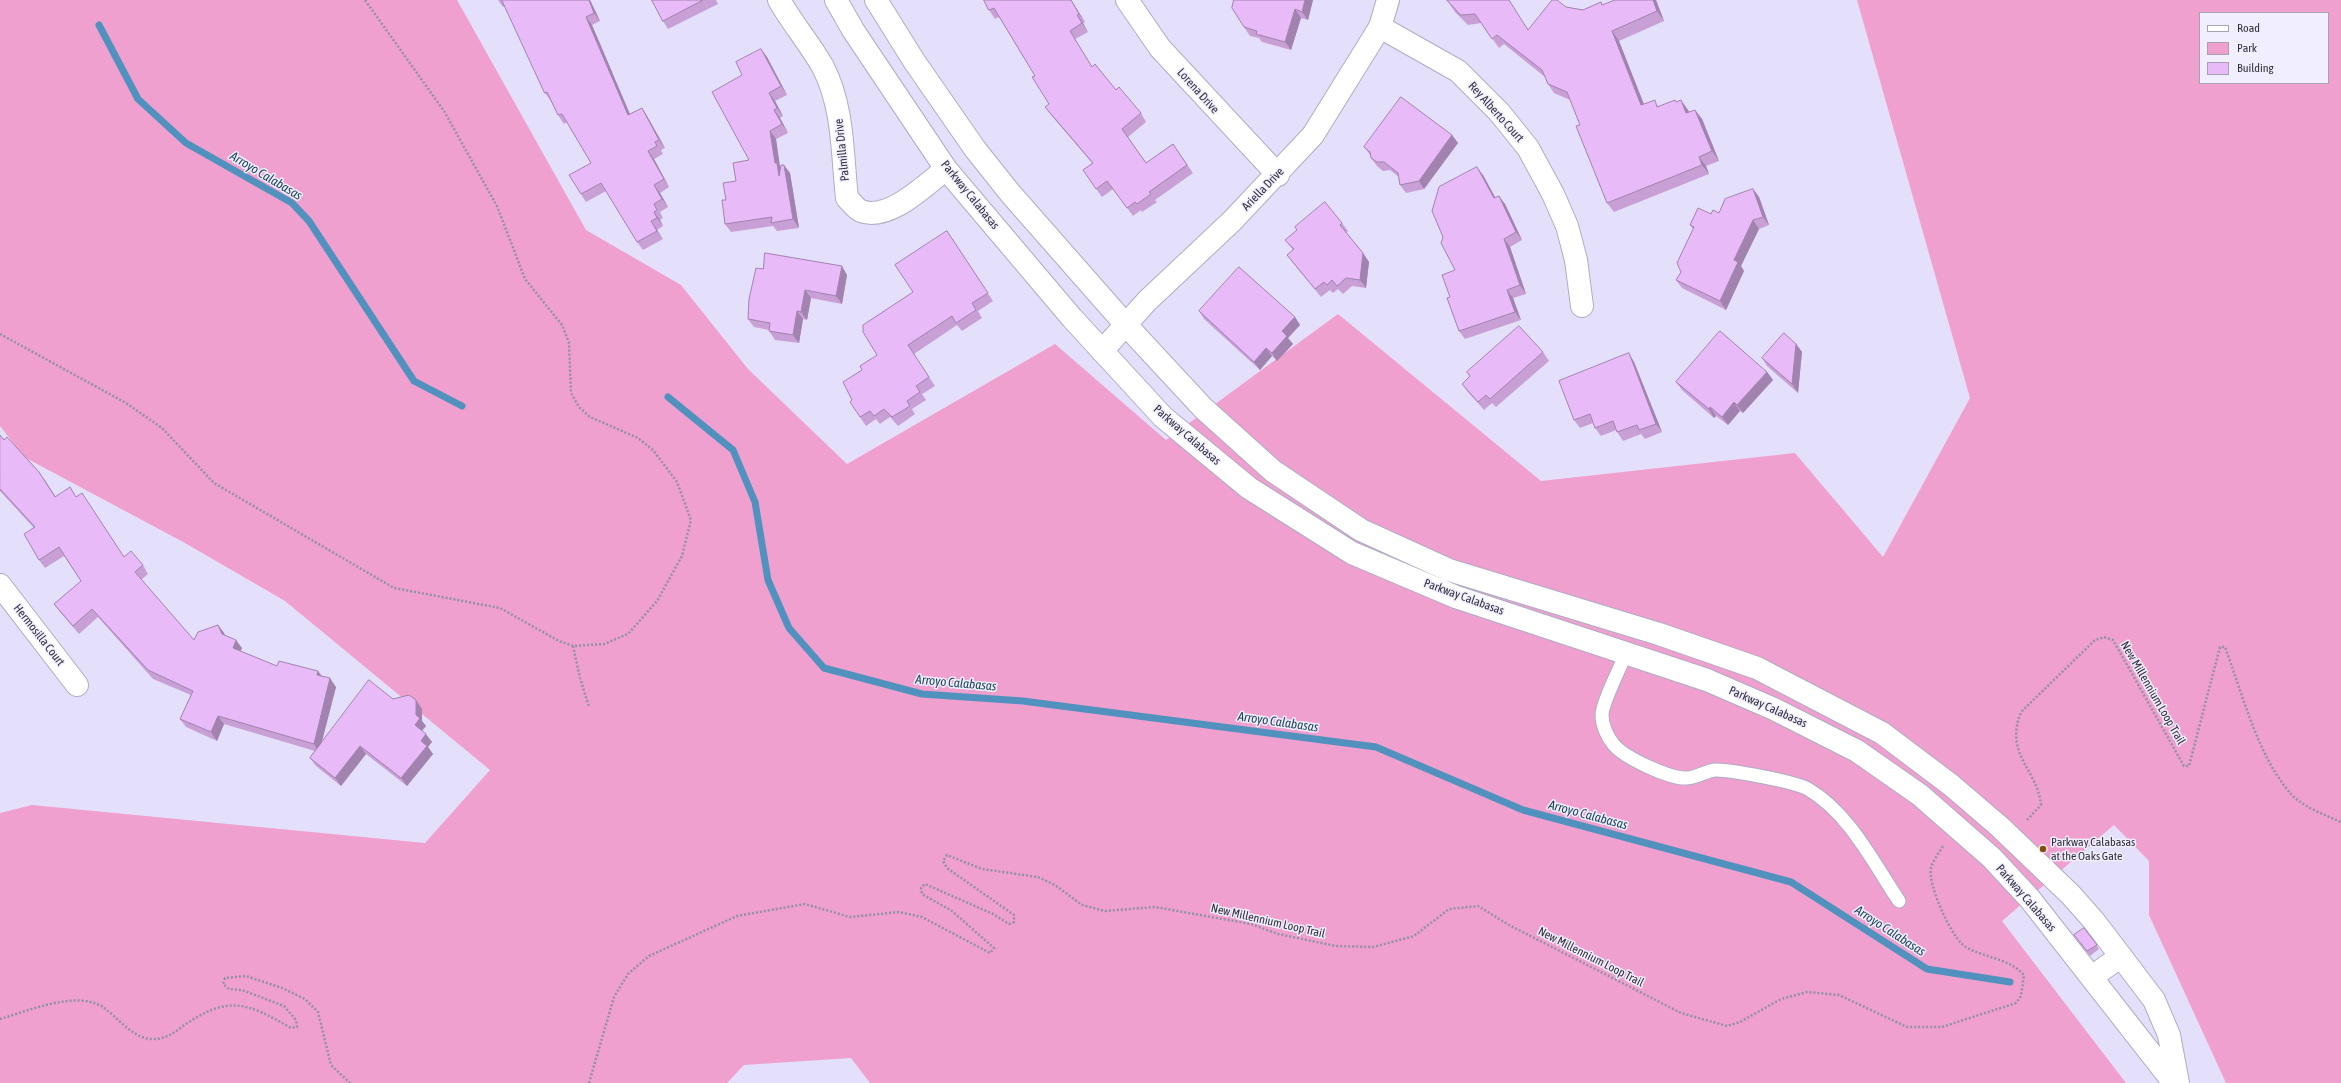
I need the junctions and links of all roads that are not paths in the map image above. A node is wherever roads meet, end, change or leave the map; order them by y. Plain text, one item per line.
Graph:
1 (779, 0) edge
2 (836, 0) edge
3 (876, 0) edge
4 (1127, 0) edge
5 (1388, 0) edge
6 (1380, 27) junction
7 (975, 149) junction
8 (946, 169) junction
9 (1278, 175) junction
10 (1582, 306) dead end
11 (1126, 325) junction
12 (1102, 351) junction
13 (0, 585) edge
14 (1626, 653) junction
15 (77, 685) dead end
16 (2053, 878) junction
17 (2030, 899) junction
18 (1898, 901) dead end
19 (2122, 956) junction
20 (2092, 977) junction
21 (2174, 1083) edge
22 (2178, 1083) edge

1 - 8 street, Palmilla Drive
2 - 8 street, Parkway Calabasas
3 - 7 street, Parkway Calabasas
4 - 9 street, Lorena Drive
5 - 6 street, Ariella Drive
6 - 9 street, Ariella Drive
6 - 10 street, Rey Alberto Court
7 - 8 street, Palmilla Drive
7 - 11 street, Parkway Calabasas
8 - 12 street, Parkway Calabasas
9 - 11 street, Ariella Drive
11 - 12 street, Ariella Drive
11 - 16 street, Parkway Calabasas
12 - 14 street, Parkway Calabasas
13 - 15 street, Hermosilla Court
14 - 17 street, Parkway Calabasas
14 - 18 lane
16 - 17 street
16 - 19 street, Parkway Calabasas
17 - 20 street, Parkway Calabasas
19 - 20 street
19 - 22 street, Parkway Calabasas
20 - 21 street, Parkway Calabasas

